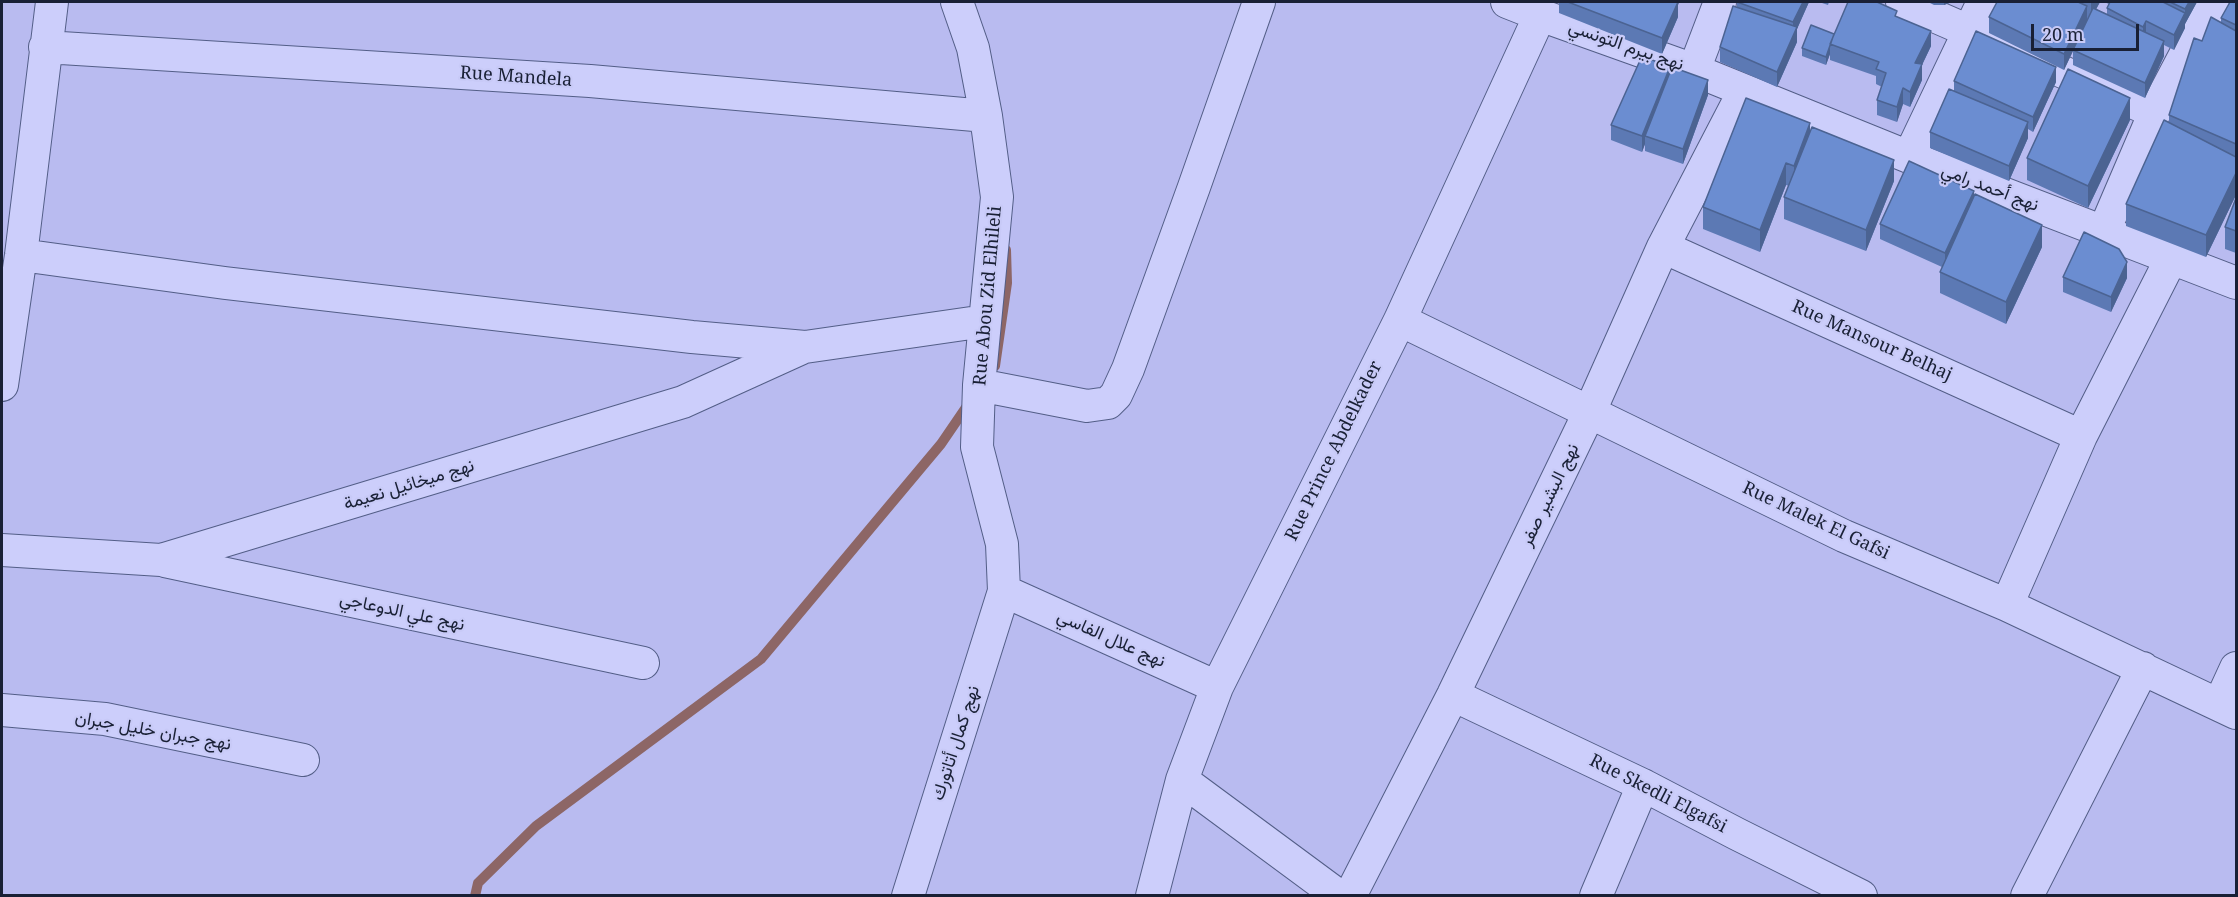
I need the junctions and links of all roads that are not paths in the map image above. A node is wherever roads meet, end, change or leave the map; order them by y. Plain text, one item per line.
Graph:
1 (52, 2) edge
2 (957, 2) edge
3 (1260, 2) edge
4 (1507, 2) edge
5 (1720, 2) edge
6 (1902, 2) edge
7 (1983, 2) edge
8 (2213, 2) edge
9 (1540, 15) junction
10 (1969, 30) junction
11 (45, 47) junction
12 (1694, 70) junction
13 (1744, 91) junction
14 (2155, 112) junction
15 (986, 116) junction
16 (1909, 157) junction
17 (13, 211) edge
18 (2104, 231) junction
19 (1663, 247) junction
20 (21, 255) junction
21 (2170, 259) junction
22 (2236, 283) edge
23 (1400, 320) junction
24 (985, 321) junction
25 (805, 347) junction
26 (2, 385) edge
27 (979, 385) junction
28 (1590, 411) junction
29 (2081, 436) junction
30 (2, 550) edge
31 (161, 560) junction
32 (1004, 591) junction
33 (2007, 605) junction
34 (643, 663) dead end
35 (2236, 668) edge
36 (2143, 669) junction
37 (1217, 687) junction
38 (1453, 695) junction
39 (2228, 709) edge
40 (2, 710) edge
41 (303, 760) dead end
42 (1182, 780) junction
43 (1643, 785) junction
44 (1849, 892) edge
45 (908, 896) edge
46 (1152, 896) edge
47 (1339, 896) edge
48 (1350, 896) edge
49 (1596, 896) edge
50 (2027, 896) edge

1 - 11 street
2 - 15 street, Rue Abou Zid Elhileli
3 - 27 street
4 - 9 street, نهج بيرم التونسي
5 - 12 street
6 - 10 street
7 - 10 street
8 - 14 street
9 - 12 street, نهج بيرم التونسي
9 - 23 street, Rue Prince Abdelkader
10 - 14 street
10 - 16 street
11 - 15 street, Rue Mandela
11 - 17 street
12 - 13 street, نهج بيرم التونسي
13 - 16 street, نهج أحمد رامي
13 - 19 street, نهج البشير صفر
14 - 18 street
15 - 24 street, Rue Abou Zid Elhileli
16 - 18 street, نهج أحمد رامي
17 - 20 street
18 - 21 street, نهج أحمد رامي
19 - 28 street, نهج البشير صفر
19 - 29 street, Rue Mansour Belhaj
20 - 25 street
20 - 26 street
21 - 22 street, نهج أحمد رامي
21 - 29 street
23 - 28 street, Rue Malek El Gafsi
23 - 37 street, Rue Prince Abdelkader
24 - 25 street
24 - 27 street, Rue Abou Zid Elhileli
25 - 31 street, نهج ميخائيل نعيمة
27 - 32 street, Rue Abou Zid Elhileli
28 - 33 street, Rue Malek El Gafsi
28 - 38 street, نهج البشير صفر
29 - 33 street
30 - 31 street, نهج ميخائيل نعيمة
31 - 34 street, نهج علي الدوعاجي
32 - 37 street, نهج علال الفاسي
32 - 45 street, نهج كمال أتاتورك
33 - 36 street, Rue Malek El Gafsi
35 - 39 street
36 - 39 street, Rue Malek El Gafsi
36 - 50 street
37 - 42 street, Rue Prince Abdelkader
38 - 43 street, Rue Skedli Elgafsi
38 - 48 street, نهج البشير صفر
40 - 41 street, نهج جبران خليل جبران
42 - 46 street, Rue Prince Abdelkader
42 - 47 street
43 - 44 street, Rue Skedli Elgafsi
43 - 49 street

